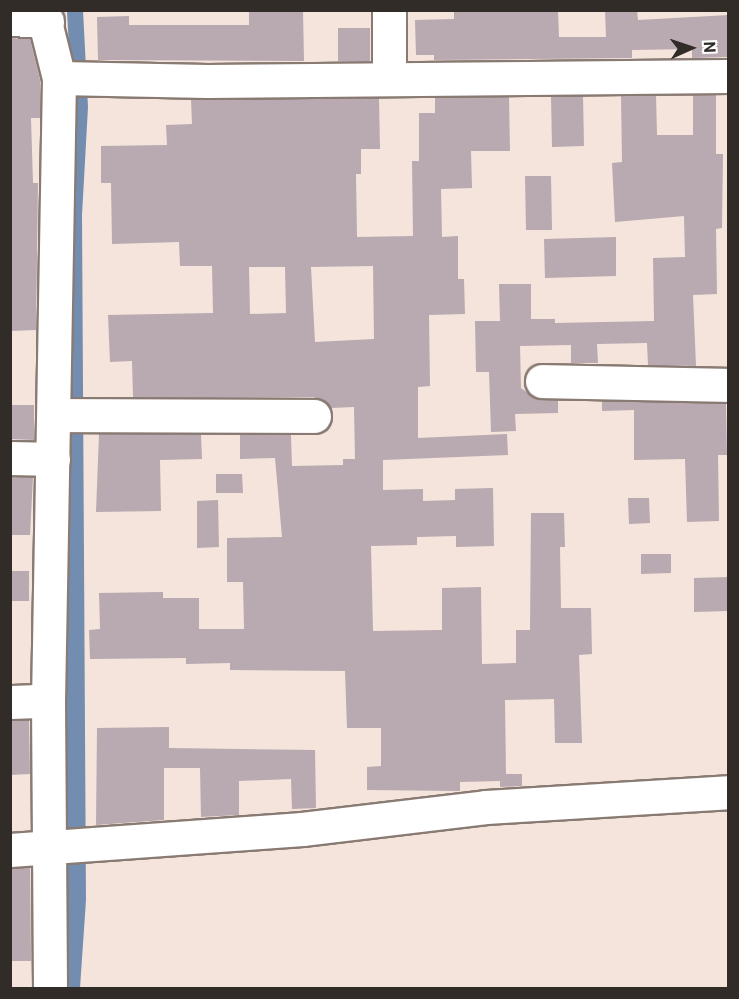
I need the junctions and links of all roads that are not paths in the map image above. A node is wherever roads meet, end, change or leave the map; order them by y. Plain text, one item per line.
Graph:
1 (389, 10) edge
2 (44, 16) edge
3 (10, 19) edge
4 (729, 76) edge
5 (59, 78) junction
6 (389, 78) junction
7 (542, 381) dead end
8 (729, 386) edge
9 (54, 415) junction
10 (314, 416) dead end
11 (10, 458) edge
12 (53, 459) junction
13 (48, 701) junction
14 (10, 702) edge
15 (729, 792) edge
16 (48, 848) junction
17 (10, 850) edge
18 (50, 988) edge

1 - 6 street
2 - 3 street
2 - 5 street
4 - 6 street
5 - 6 street
5 - 9 street
7 - 8 street
9 - 10 street
9 - 12 street
11 - 12 street
12 - 13 street
13 - 14 street
13 - 16 street
15 - 16 street
16 - 17 street
16 - 18 street

